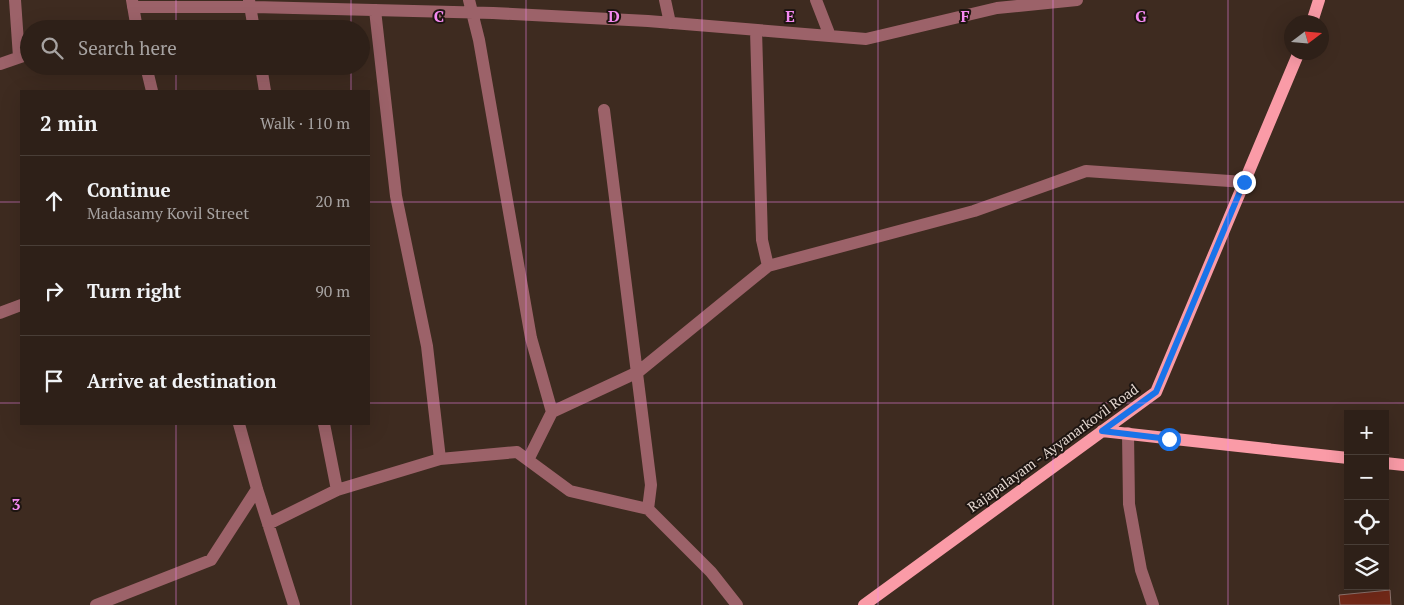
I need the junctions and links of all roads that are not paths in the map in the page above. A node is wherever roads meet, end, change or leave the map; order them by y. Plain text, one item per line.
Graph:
1 (15, 0) edge
2 (665, 0) edge
3 (816, 0) edge
4 (1077, 0) edge
5 (1318, 0) edge
6 (132, 3) edge
7 (250, 3) edge
8 (994, 4) edge
9 (470, 6) edge
10 (375, 10) junction
11 (1314, 15) edge
12 (133, 20) edge
13 (253, 20) edge
14 (670, 23) junction
15 (756, 30) junction
16 (20, 31) edge
17 (830, 36) junction
18 (20, 57) edge
19 (1296, 60) edge
20 (0, 64) edge
21 (148, 75) edge
22 (262, 75) edge
23 (152, 90) edge
24 (265, 90) edge
25 (604, 110) dead end
26 (1244, 182) junction
27 (768, 266) junction
28 (20, 304) edge
29 (0, 313) edge
30 (638, 372) junction
31 (552, 412) junction
32 (239, 425) edge
33 (324, 425) edge
34 (1102, 431) junction
35 (1128, 433) junction
36 (1344, 458) edge
37 (440, 459) junction
38 (528, 460) junction
39 (1389, 463) edge
40 (1404, 465) edge
41 (256, 489) junction
42 (336, 490) junction
43 (648, 509) junction
44 (268, 524) junction
45 (116, 601) edge
46 (96, 605) edge
47 (294, 605) edge
48 (737, 605) edge
49 (864, 605) edge
50 (1153, 605) edge

1 - 16 street
2 - 14 street
3 - 17 street
4 - 8 street
5 - 11 main road
6 - 7 street
6 - 12 street
7 - 10 street
7 - 13 street
8 - 17 street
9 - 10 street
9 - 14 street
9 - 31 street
10 - 37 street
14 - 15 street
15 - 17 street
15 - 27 street
18 - 20 street
19 - 26 main road, Rajapalayam - Ayyanarkovil Road
21 - 23 street
22 - 24 street
25 - 30 street
26 - 27 street
26 - 34 main road, Rajapalayam - Ayyanarkovil Road
27 - 30 street
28 - 29 street
30 - 31 street
30 - 43 street
31 - 38 street
32 - 41 street
33 - 42 street
34 - 35 main road
34 - 49 main road, Rajapalayam - Ayyanarkovil Road
35 - 36 main road
35 - 50 street
37 - 38 street
37 - 42 street
38 - 43 street
39 - 40 main road
41 - 44 street
41 - 45 street
42 - 44 street
43 - 48 street
44 - 47 street
45 - 46 street

